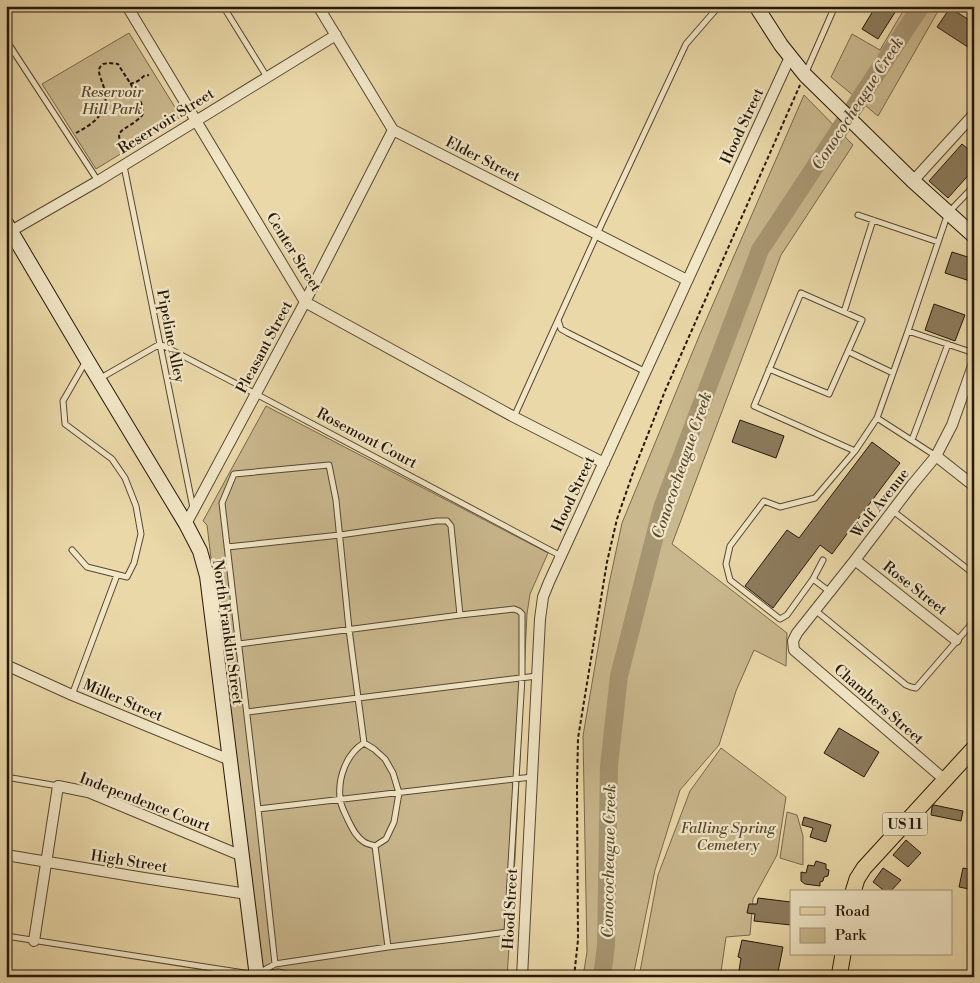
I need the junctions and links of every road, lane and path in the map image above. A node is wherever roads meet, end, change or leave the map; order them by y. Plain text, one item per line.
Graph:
1 (127, 6) edge
2 (223, 6) edge
3 (318, 6) edge
4 (718, 6) edge
5 (756, 6) edge
6 (834, 6) edge
7 (336, 35) junction
8 (6, 40) edge
9 (790, 57) junction
10 (149, 75) dead end
11 (805, 75) junction
12 (268, 77) junction
13 (130, 84) junction
14 (974, 114) edge
15 (196, 120) junction
16 (965, 123) junction
17 (393, 130) junction
18 (974, 130) edge
19 (70, 138) junction
20 (126, 151) dead end
21 (124, 165) junction
22 (98, 181) junction
23 (913, 181) junction
24 (974, 186) edge
25 (948, 213) junction
26 (858, 215) dead end
27 (872, 220) junction
28 (8, 230) edge
29 (597, 234) junction
30 (974, 236) edge
31 (938, 242) junction
32 (687, 280) junction
33 (304, 302) junction
34 (844, 312) junction
35 (558, 320) junction
36 (908, 331) junction
37 (160, 344) junction
38 (948, 344) junction
39 (849, 352) junction
40 (974, 354) edge
41 (86, 360) junction
42 (974, 363) edge
43 (770, 369) junction
44 (646, 372) junction
45 (893, 373) junction
46 (99, 379) junction
47 (970, 390) edge
48 (256, 394) junction
49 (514, 417) junction
50 (877, 418) junction
51 (912, 440) junction
52 (855, 451) junction
53 (936, 456) junction
54 (604, 463) junction
55 (974, 486) edge
56 (893, 511) junction
57 (190, 518) junction
58 (340, 535) junction
59 (227, 547) junction
60 (72, 550) dead end
61 (561, 556) junction
62 (823, 560) dead end
63 (855, 560) junction
64 (974, 574) edge
65 (117, 575) junction
66 (813, 579) junction
67 (830, 592) junction
68 (815, 610) junction
69 (460, 615) junction
70 (974, 621) edge
71 (350, 629) junction
72 (956, 640) junction
73 (239, 644) junction
74 (794, 650) joint
75 (6, 665) edge
76 (537, 676) junction
77 (522, 677) junction
78 (72, 695) junction
79 (358, 698) junction
80 (247, 712) junction
81 (364, 743) junction
82 (974, 748) edge
83 (230, 760) junction
84 (6, 776) edge
85 (532, 777) junction
86 (515, 779) junction
87 (945, 780) junction
88 (58, 786) junction
89 (399, 793) junction
90 (340, 800) junction
91 (258, 810) junction
92 (375, 846) junction
93 (6, 855) edge
94 (242, 856) junction
95 (46, 862) junction
96 (854, 890) edge
97 (247, 894) junction
98 (6, 936) edge
99 (34, 941) junction
100 (388, 947) junction
101 (843, 956) edge
102 (275, 964) junction
103 (257, 976) edge
104 (299, 977) edge
105 (522, 977) edge
106 (574, 977) edge
107 (839, 977) edge

1 - 15 street, Center Street
2 - 12 lane
3 - 7 street
4 - 29 lane
5 - 9 street
6 - 11 lane
7 - 12 street, Reservoir Street
7 - 17 street
8 - 19 lane
9 - 11 street
9 - 32 street, Hood Street
10 - 13 path
11 - 23 street
11 - 106 path
12 - 15 street, Reservoir Street
13 - 19 path
13 - 20 path
14 - 16 street
15 - 21 street, Reservoir Street
15 - 33 street, Center Street
16 - 18 lane
16 - 23 street
17 - 29 street, Elder Street
17 - 33 street, Pleasant Street
19 - 22 lane
21 - 22 street, Reservoir Street
21 - 37 lane, Pipeline Alley
22 - 28 street, Reservoir Street
23 - 25 street
24 - 25 lane
25 - 30 street
25 - 31 lane
26 - 27 lane
27 - 31 lane
27 - 34 lane
28 - 41 street, North Franklin Street
29 - 32 street, Elder Street
29 - 35 lane
31 - 36 lane
32 - 44 street, Hood Street
33 - 48 street, Pleasant Street
33 - 49 street, Center Street
34 - 39 lane
34 - 43 lane
35 - 44 lane
35 - 49 lane
36 - 38 lane
36 - 45 lane
37 - 46 lane
37 - 48 lane, Rosemont Court
37 - 57 lane, Pipeline Alley
38 - 40 lane
38 - 51 lane
39 - 43 lane
39 - 45 lane
41 - 46 street, North Franklin Street
41 - 65 lane
42 - 47 street, Wolf Avenue
43 - 52 lane
44 - 54 street, Hood Street
45 - 50 lane
46 - 57 street, North Franklin Street
47 - 53 street, Wolf Avenue
48 - 57 street, Pleasant Street
48 - 61 lane, Rosemont Court
49 - 54 street, Center Street
50 - 51 lane
50 - 52 lane
51 - 53 lane
52 - 66 lane
53 - 55 street
53 - 56 street, Wolf Avenue
54 - 61 street, Hood Street
56 - 63 street, Wolf Avenue
56 - 64 lane
57 - 83 street, North Franklin Street
58 - 59 lane
58 - 59 lane
58 - 69 lane
58 - 71 lane
59 - 73 lane
60 - 65 lane
61 - 76 street, Hood Street
62 - 66 lane
63 - 67 street, Wolf Avenue
63 - 72 street, Rose Street
65 - 78 lane
66 - 67 lane
67 - 68 street, Wolf Avenue
68 - 72 lane
68 - 74 street, Wolf Avenue
69 - 71 lane
69 - 77 lane
70 - 72 lane
71 - 73 lane
71 - 79 lane
73 - 80 lane
74 - 87 street, Chambers Street
75 - 78 street, Miller Street
76 - 77 lane
76 - 85 street, Hood Street
77 - 79 lane
77 - 86 lane
78 - 83 street, Miller Street
79 - 80 lane
79 - 81 lane
80 - 91 lane
81 - 89 lane
81 - 90 lane
82 - 87 main road, US 11
83 - 94 street, North Franklin Street
84 - 88 lane, Independence Court
85 - 86 lane
85 - 105 street, Hood Street
86 - 89 lane
86 - 100 lane
87 - 96 main road, US 11
88 - 94 street, Independence Court
88 - 95 street
89 - 90 lane
89 - 92 lane
90 - 91 lane
90 - 92 lane
91 - 102 lane
92 - 100 lane
93 - 95 street, High Street
94 - 97 street, North Franklin Street
95 - 97 street, High Street
95 - 99 street
97 - 103 street, North Franklin Street
98 - 99 lane
99 - 103 lane
100 - 102 lane
101 - 107 main road
102 - 103 lane
103 - 104 lane

